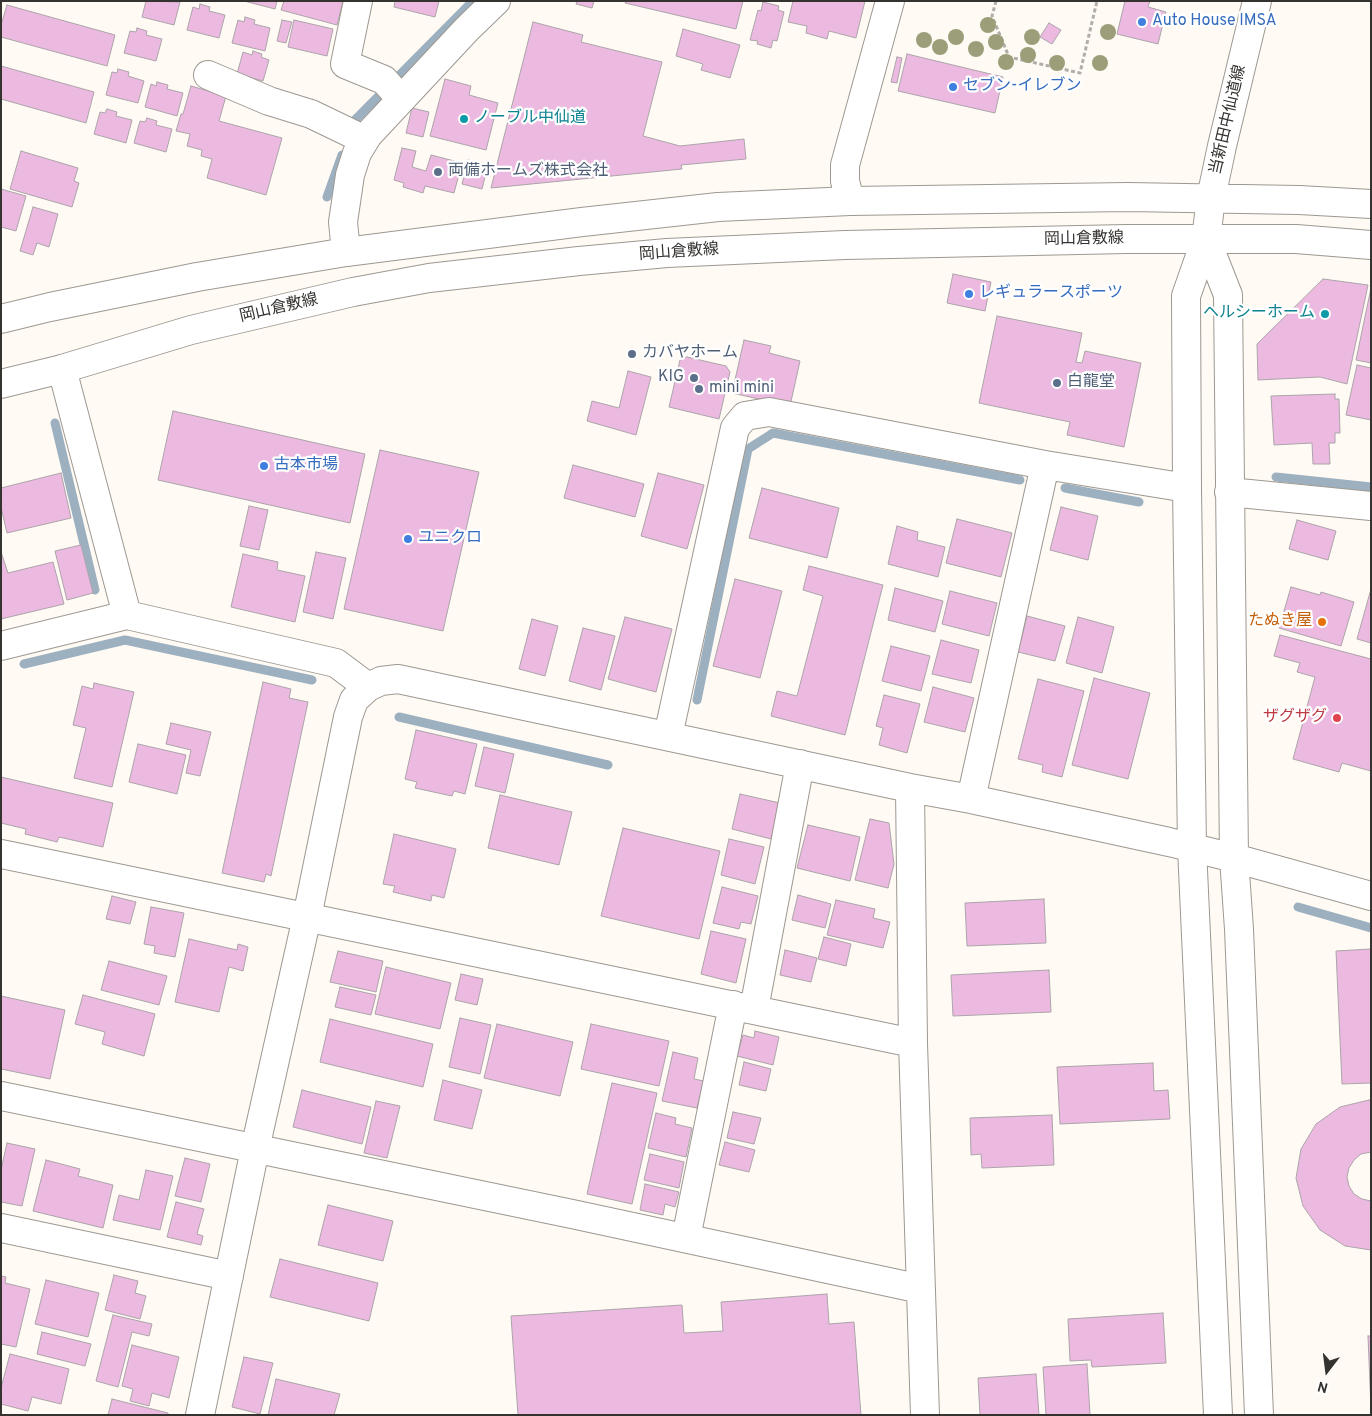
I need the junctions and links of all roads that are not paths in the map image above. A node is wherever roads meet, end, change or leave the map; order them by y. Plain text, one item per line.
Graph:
1 (358, 1) edge
2 (496, 1) edge
3 (890, 1) edge
4 (1257, 1) edge
5 (208, 75) dead end
6 (392, 90) junction
7 (355, 135) junction
8 (1211, 198) junction
9 (850, 201) junction
10 (1371, 204) edge
11 (1206, 239) junction
12 (1371, 245) edge
13 (346, 252) junction
14 (1, 319) edge
15 (62, 369) junction
16 (1, 384) edge
17 (1045, 465) junction
18 (1188, 488) junction
19 (1229, 492) junction
20 (1371, 506) edge
21 (127, 615) junction
22 (1, 646) edge
23 (368, 687) junction
24 (668, 736) junction
25 (800, 764) junction
26 (910, 788) junction
27 (971, 799) junction
28 (1192, 848) junction
29 (1, 854) edge
30 (1234, 858) junction
31 (1371, 896) edge
32 (307, 917) junction
33 (744, 1007) junction
34 (913, 1044) junction
35 (1, 1096) edge
36 (255, 1149) junction
37 (1, 1228) edge
38 (686, 1238) junction
39 (230, 1276) junction
40 (921, 1289) junction
41 (200, 1415) edge
42 (925, 1415) edge
43 (1218, 1415) edge
44 (1259, 1415) edge

1 - 6 street
2 - 6 street
3 - 9 street
4 - 8 street, 当新田中仙道線
5 - 7 street
6 - 7 street
7 - 13 street
8 - 9 street
8 - 10 street
8 - 11 street, 当新田中仙道線
9 - 13 street
11 - 12 street, 岡山倉敷線
11 - 15 street, 岡山倉敷線
11 - 18 street, 当新田中仙道線
11 - 19 street
13 - 14 street
15 - 16 street, 岡山倉敷線
15 - 21 street
17 - 18 street
17 - 24 street
17 - 27 street
18 - 28 street, 当新田中仙道線
19 - 20 street
19 - 30 street
21 - 22 street
21 - 23 street
23 - 24 street
23 - 32 street
24 - 25 street
25 - 26 street
25 - 33 street
26 - 27 street
26 - 34 street
27 - 28 street
28 - 30 street
28 - 43 street, 当新田中仙道線
29 - 32 street
30 - 31 street
30 - 44 street
32 - 33 street
32 - 36 street
33 - 34 street
33 - 38 street
34 - 40 street
35 - 36 street
36 - 38 street
36 - 39 street
37 - 39 street
38 - 40 street
39 - 41 street
40 - 42 street

